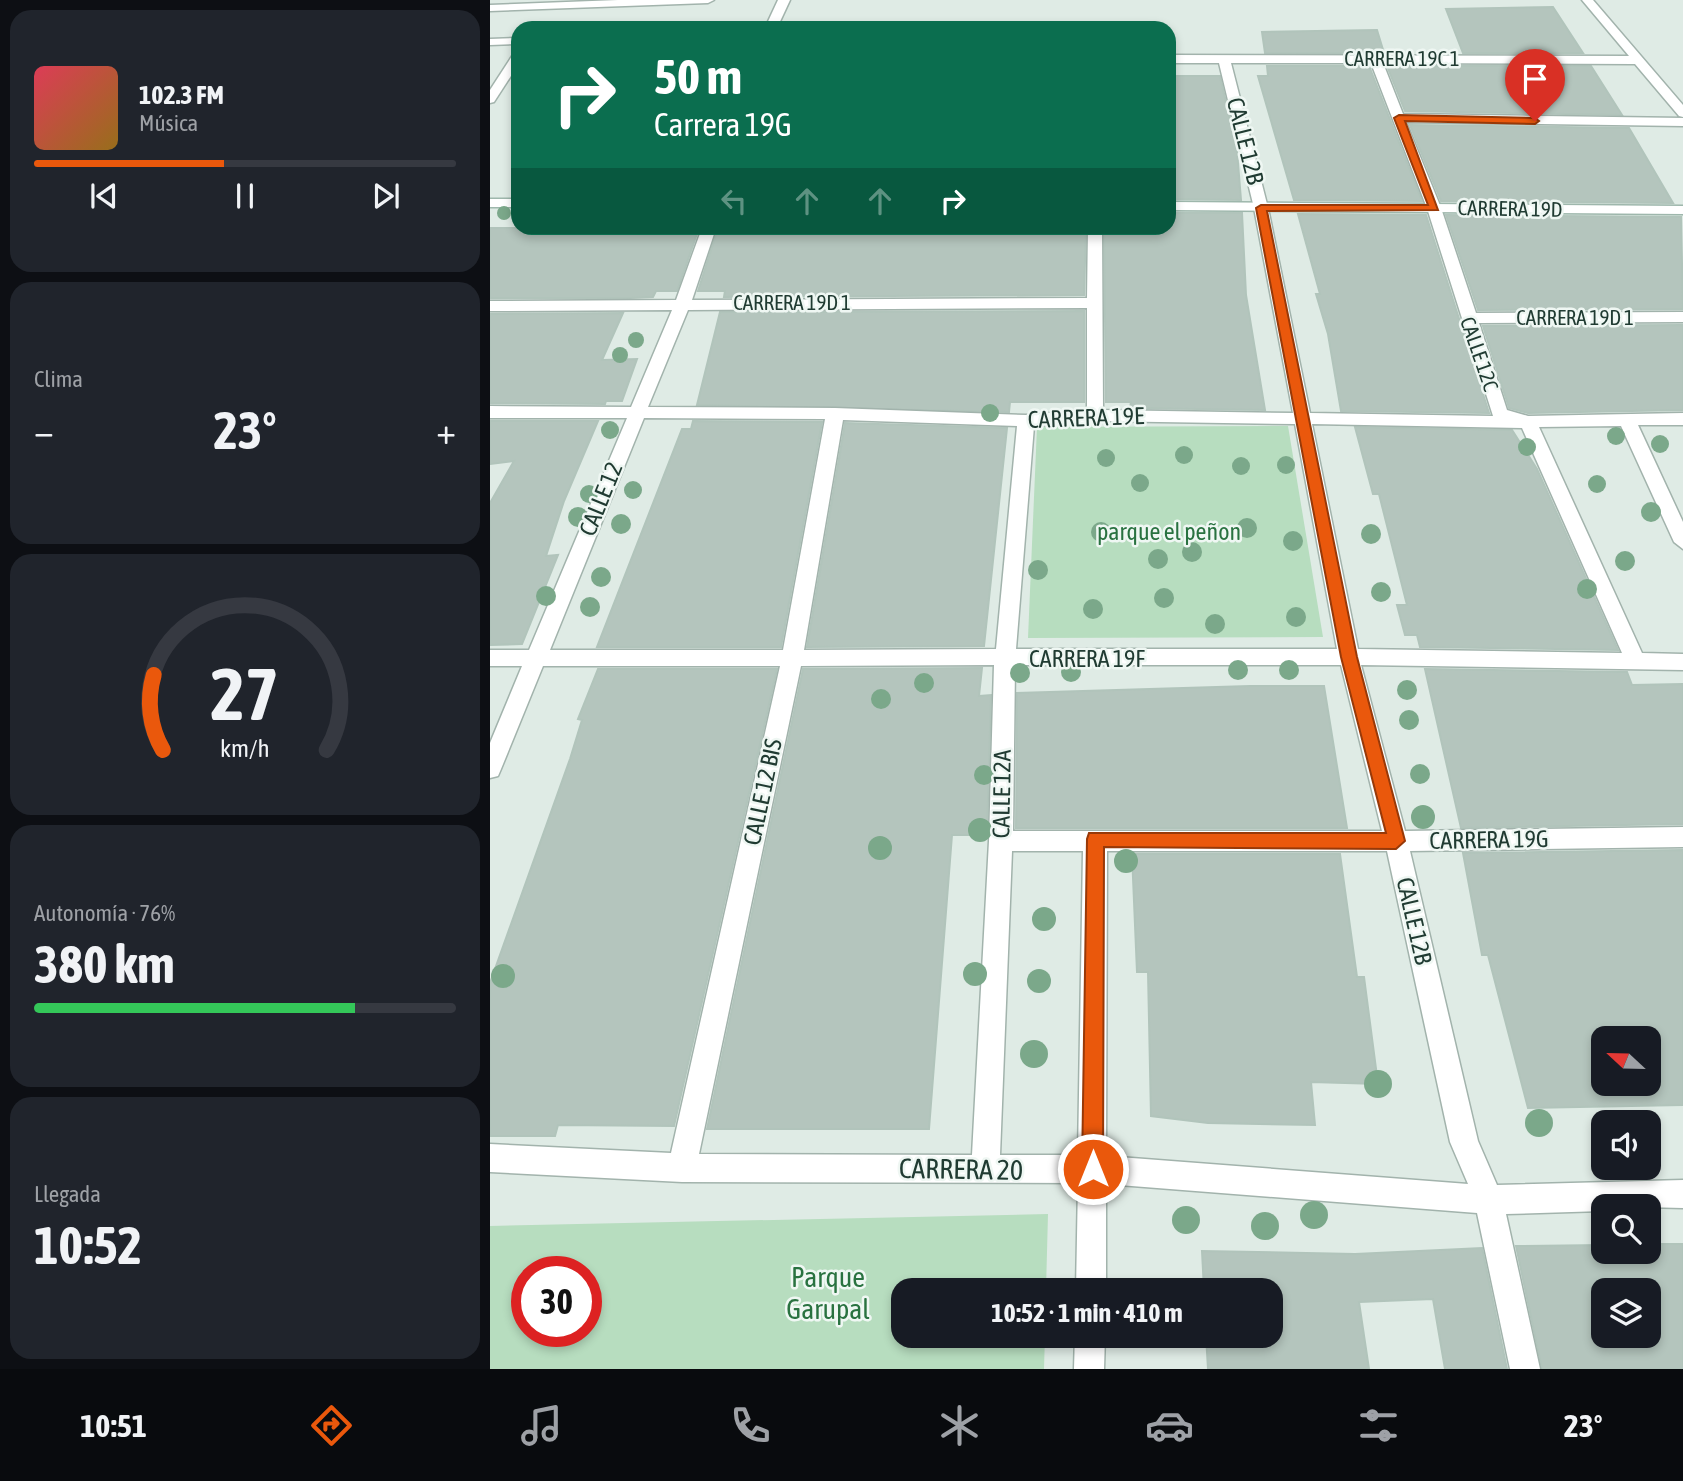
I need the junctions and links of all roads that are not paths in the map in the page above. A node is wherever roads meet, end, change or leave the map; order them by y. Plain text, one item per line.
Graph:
1 (708, 0) edge
2 (784, 0) edge
3 (1587, 0) edge
4 (490, 8) edge
5 (774, 21) edge
6 (511, 41) edge
7 (490, 42) edge
8 (1224, 58) junction
9 (1176, 59) edge
10 (1374, 60) junction
11 (1635, 60) junction
12 (511, 67) edge
13 (490, 99) edge
14 (1683, 113) edge
15 (1399, 118) junction
16 (1683, 122) edge
17 (490, 203) edge
18 (511, 203) edge
19 (1176, 206) edge
20 (1261, 208) junction
21 (1434, 208) junction
22 (1683, 210) edge
23 (707, 235) edge
24 (1096, 235) edge
25 (683, 303) junction
26 (1094, 303) junction
27 (490, 306) edge
28 (1683, 317) edge
29 (1467, 318) junction
30 (490, 412) edge
31 (636, 412) junction
32 (835, 414) junction
33 (1095, 415) junction
34 (1304, 417) junction
35 (1683, 419) edge
36 (1026, 421) junction
37 (1627, 421) junction
38 (1528, 422) junction
39 (1683, 542) edge
40 (1349, 657) junction
41 (490, 658) edge
42 (792, 658) junction
43 (537, 659) junction
44 (1005, 659) junction
45 (1633, 661) junction
46 (1683, 662) edge
47 (490, 769) edge
48 (1683, 837) edge
49 (1095, 839) junction
50 (1001, 841) junction
51 (1396, 841) junction
52 (490, 1158) edge
53 (682, 1168) junction
54 (985, 1168) junction
55 (1093, 1169) junction
56 (1683, 1194) edge
57 (1489, 1200) junction
58 (1091, 1278) edge
59 (1090, 1348) edge
60 (1089, 1369) edge
61 (1525, 1369) edge

1 - 4 street
2 - 5 street
3 - 11 street
6 - 7 street
8 - 9 street, CARRERA 19C 1
8 - 10 street, CARRERA 19C 1
8 - 20 street, CALLE 12B
10 - 11 street, CARRERA 19C 1
10 - 15 street, CALLE 12C
11 - 14 street
12 - 13 street
15 - 16 street
15 - 21 street, CALLE 12C
17 - 18 street
19 - 20 street, CARRERA 19D
20 - 21 street, CARRERA 19D
20 - 34 street, CALLE 12B
21 - 22 street, CARRERA 19D
21 - 29 street, CALLE 12C
23 - 25 street, CALLE 12
24 - 26 street
25 - 26 street, CARRERA 19D 1
25 - 27 street, CARRERA 19D 1
25 - 31 street, CALLE 12
26 - 33 street
28 - 29 street, CARRERA 19D 1
29 - 38 street, CALLE 12C
30 - 31 street, CARRERA 19E
31 - 32 street, CARRERA 19E
31 - 43 street, CALLE 12
32 - 36 street, CARRERA 19E
32 - 42 street, CALLE 12 BIS
33 - 34 street, CARRERA 19E
33 - 36 street, CARRERA 19E
34 - 38 street, CARRERA 19E
34 - 40 street, CALLE 12B
35 - 37 street, CARRERA 19E
36 - 44 street, CALLE 12A
37 - 38 street, CARRERA 19E
37 - 39 street
38 - 45 street
40 - 44 street, CARRERA 19F
40 - 45 street, CARRERA 19F
40 - 51 street, CALLE 12B
41 - 43 street, CARRERA 19F
42 - 43 street, CARRERA 19F
42 - 44 street, CARRERA 19F
42 - 53 street, CALLE 12 BIS
43 - 47 street, CALLE 12
44 - 50 street, CALLE 12A
45 - 46 street, CARRERA 19F
48 - 51 street, CARRERA 19G
49 - 50 street, CARRERA 19G
49 - 51 street, CARRERA 19G
49 - 55 street
50 - 54 street, CALLE 12A
51 - 57 street, CALLE 12B
52 - 53 street, CARRERA 20
53 - 54 street, CARRERA 20
54 - 55 street, CARRERA 20
55 - 57 street, CARRERA 20
55 - 58 street
56 - 57 street, CARRERA 20
57 - 61 street, CALLE 12B
59 - 60 street

